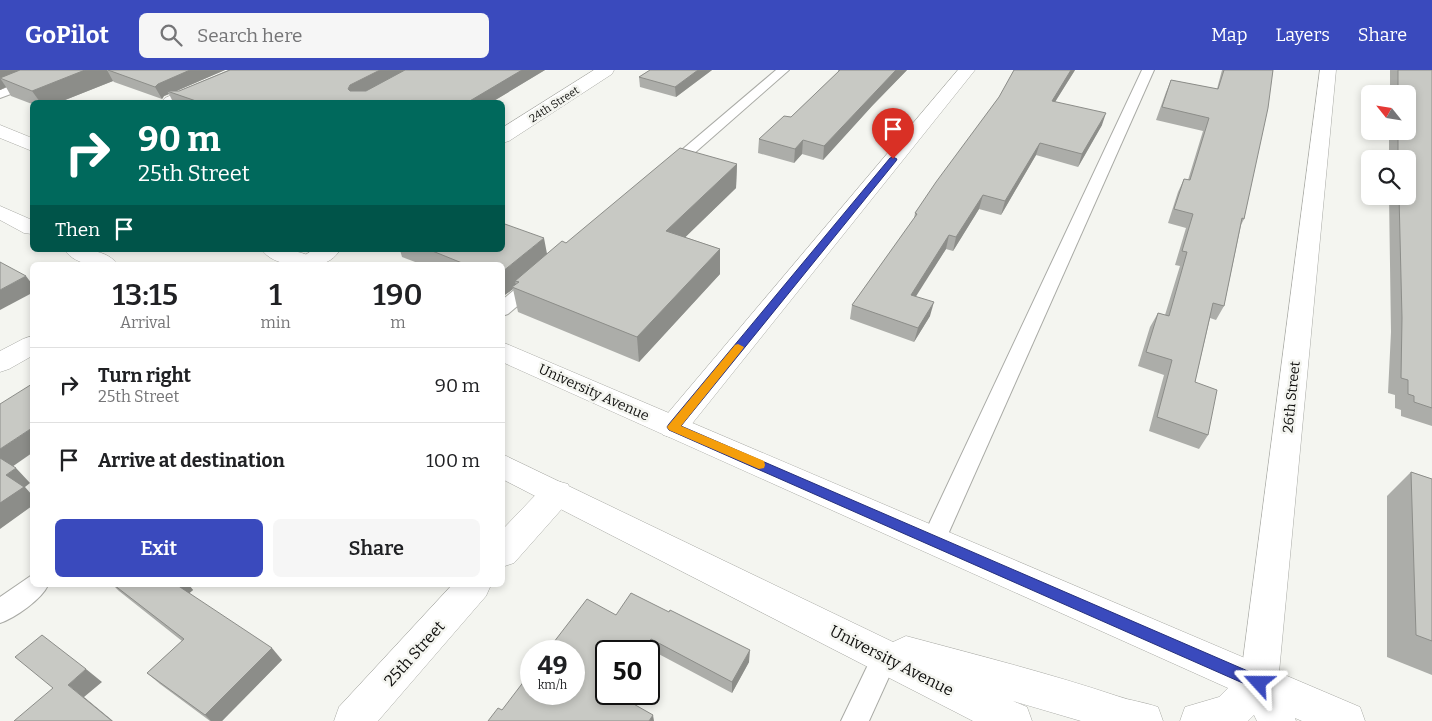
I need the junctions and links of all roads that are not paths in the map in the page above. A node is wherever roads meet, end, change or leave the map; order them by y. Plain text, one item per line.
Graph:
1 (63, 70) edge
2 (244, 70) edge
3 (606, 70) edge
4 (783, 70) edge
5 (967, 70) edge
6 (1148, 70) edge
7 (1328, 70) edge
8 (0, 94) edge
9 (176, 100) edge
10 (0, 131) edge
11 (505, 135) edge
12 (30, 144) edge
13 (654, 180) edge
14 (0, 212) edge
15 (30, 227) edge
16 (80, 252) edge
17 (278, 252) edge
18 (326, 252) edge
19 (100, 262) edge
20 (300, 262) edge
21 (311, 262) edge
22 (548, 271) edge
23 (505, 307) edge
24 (30, 345) edge
25 (505, 352) edge
26 (0, 363) edge
27 (673, 427) junction
28 (505, 466) edge
29 (557, 492) junction
30 (933, 541) junction
31 (505, 551) edge
32 (33, 587) edge
33 (472, 587) edge
34 (0, 612) edge
35 (844, 636) junction
36 (885, 657) junction
37 (1259, 683) junction
38 (353, 721) edge
39 (855, 721) edge
40 (1014, 721) edge
41 (1144, 721) edge
42 (1199, 721) edge
43 (1277, 721) edge
44 (1346, 721) edge

1 - 8 lane
2 - 9 street
3 - 11 street, 24th Street
4 - 13 lane
5 - 27 street
6 - 30 lane
7 - 37 street, 26th Street
10 - 12 street
14 - 15 street
16 - 19 street
17 - 20 street
18 - 21 street
22 - 23 lane
24 - 26 street
25 - 27 street, University Avenue
27 - 30 street, University Avenue
28 - 29 street, University Avenue
29 - 31 street
29 - 35 street, University Avenue
30 - 37 street, University Avenue
32 - 34 lane
33 - 38 street, 25th Street
35 - 36 street, University Avenue
35 - 41 street
36 - 39 lane
36 - 40 street, University Avenue
37 - 42 street
37 - 43 street
37 - 44 street, University Avenue

